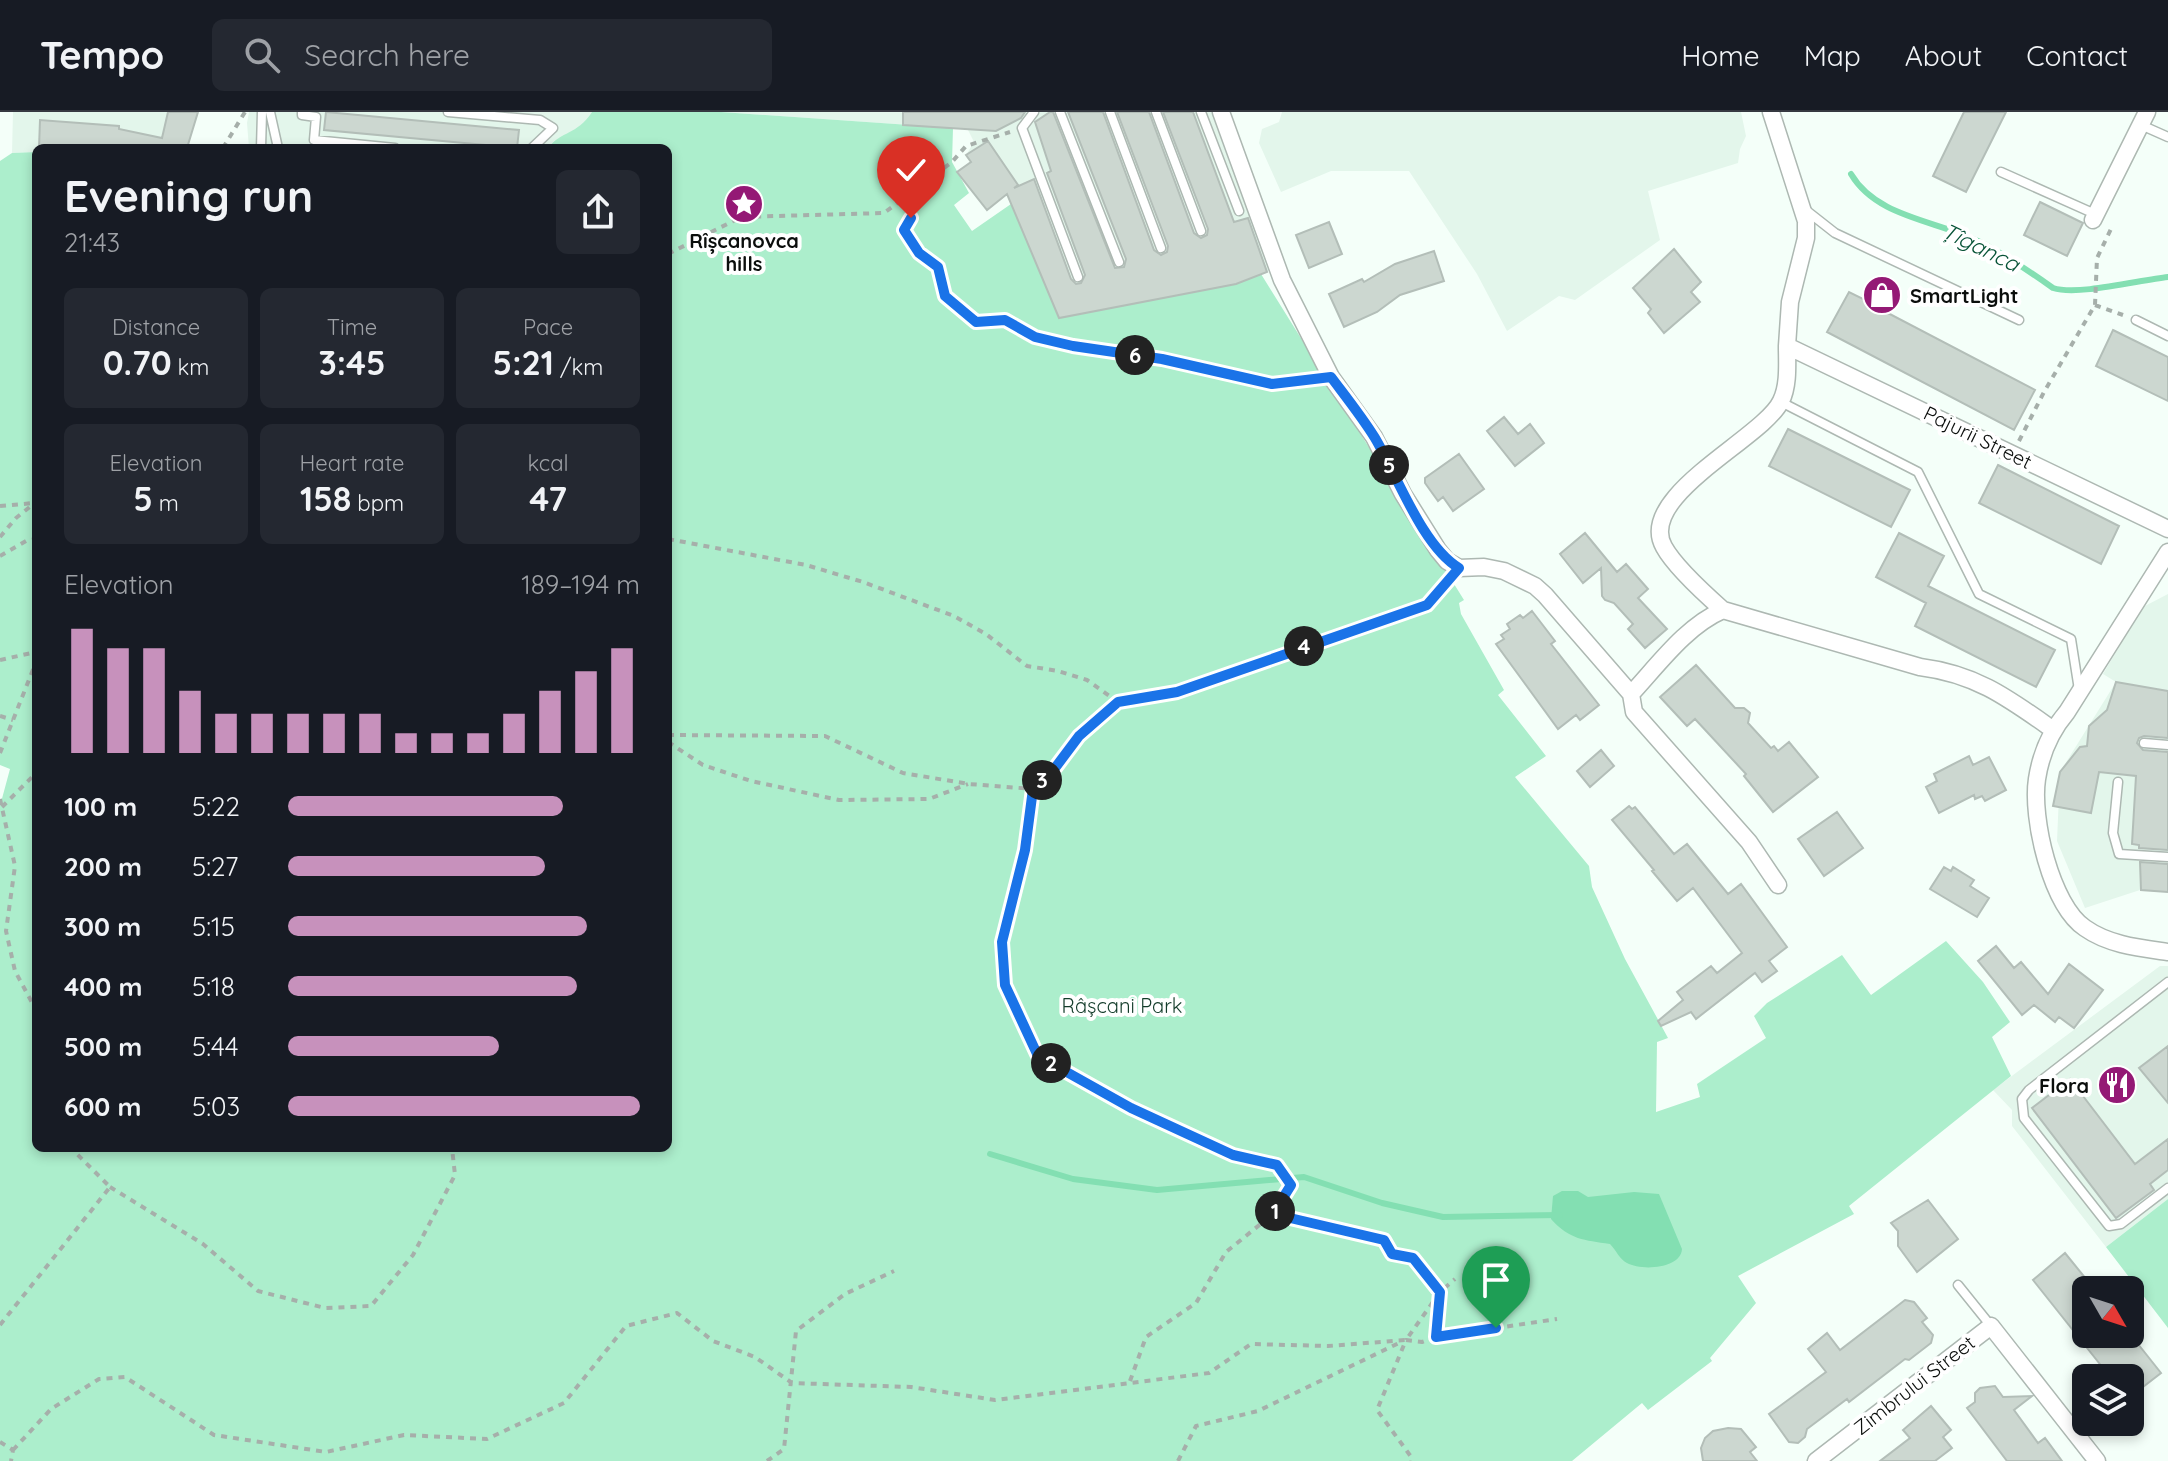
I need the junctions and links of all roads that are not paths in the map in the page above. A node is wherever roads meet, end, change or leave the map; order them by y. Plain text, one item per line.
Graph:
1 (262, 112) edge
2 (270, 112) edge
3 (302, 112) edge
4 (448, 112) edge
5 (1034, 112) edge
6 (1060, 112) edge
7 (1110, 112) edge
8 (1156, 112) edge
9 (1201, 112) edge
10 (1221, 112) edge
11 (1771, 112) edge
12 (2144, 118) edge
13 (2168, 137) edge
14 (261, 144) edge
15 (277, 144) edge
16 (354, 144) edge
17 (536, 144) edge
18 (2001, 172) dead end
19 (1803, 208) junction
20 (1239, 211) dead end
21 (2094, 217) joint
22 (1201, 231) dead end
23 (1161, 248) dead end
24 (1119, 262) dead end
25 (1078, 277) dead end
26 (2019, 320) dead end
27 (2136, 320) road end
28 (2168, 336) edge
29 (1787, 346) junction
30 (1781, 402) junction
31 (2168, 529) edge
32 (2168, 552) edge
33 (1723, 610) junction
34 (2079, 691) junction
35 (1631, 694) junction
36 (2052, 729) junction
37 (2144, 743) dead end
38 (2168, 745) edge
39 (2118, 782) dead end
40 (2168, 857) edge
41 (1778, 885) dead end
42 (2168, 952) edge
43 (2168, 982) edge
44 (2168, 1188) edge
45 (1958, 1285) dead end
46 (1991, 1326) junction
47 (1816, 1461) edge
48 (2097, 1461) edge

1 - 14 lane
2 - 15 lane
3 - 16 lane
4 - 17 lane
5 - 25 lane
6 - 24 lane
7 - 23 lane
8 - 22 lane
9 - 20 lane
10 - 35 street
11 - 19 street
12 - 13 lane
12 - 21 street
18 - 21 lane
19 - 26 lane
19 - 29 street
27 - 28 lane
29 - 30 street
29 - 31 street, Pajurii Street
30 - 33 street
30 - 34 lane
32 - 34 street
33 - 35 street
33 - 36 street
34 - 36 street
35 - 41 street
36 - 42 street
37 - 38 lane
39 - 40 lane
43 - 44 lane
45 - 46 lane
46 - 47 street, Zimbrului Street
46 - 48 street, Zimbrului Street

